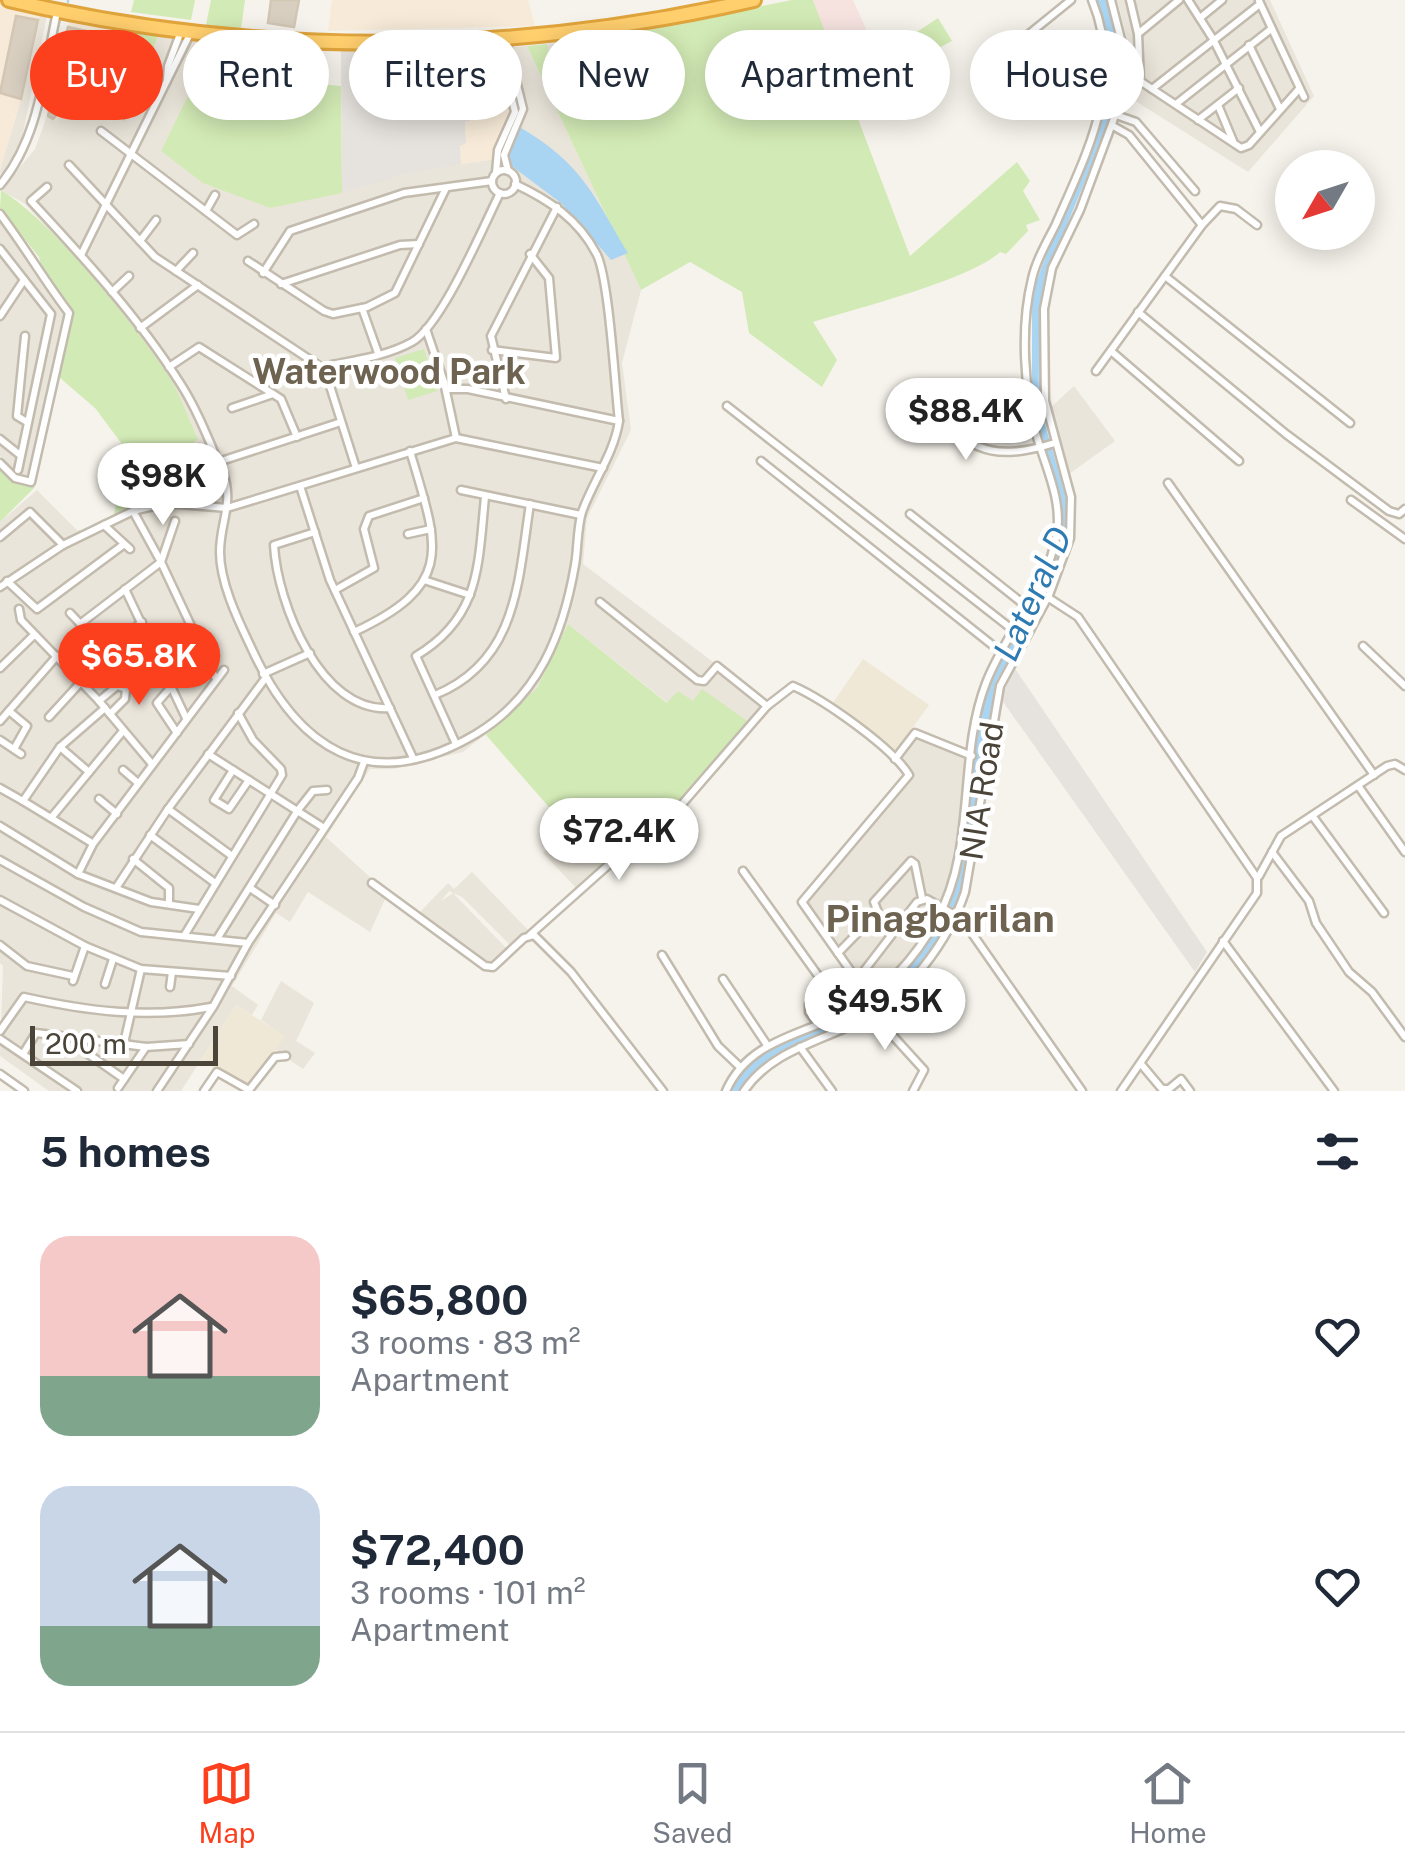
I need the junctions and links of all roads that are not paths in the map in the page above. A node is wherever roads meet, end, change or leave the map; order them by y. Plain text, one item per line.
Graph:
1 (9, 0) edge
2 (754, 0) edge
3 (1071, 0) edge
4 (1092, 0) edge
5 (1111, 0) edge
6 (1179, 0) edge
7 (1188, 0) edge
8 (1222, 0) edge
9 (1132, 1) edge
10 (1259, 2) edge
11 (58, 11) junction
12 (1200, 18) junction
13 (1272, 29) junction
14 (187, 30) edge
15 (1034, 30) edge
16 (1121, 30) edge
17 (1137, 30) edge
18 (1143, 30) edge
19 (522, 36) edge
20 (183, 40) edge
21 (1213, 40) junction
22 (1249, 45) junction
23 (1225, 64) junction
24 (1144, 83) edge
25 (1238, 88) junction
26 (1299, 88) junction
27 (1152, 89) junction
28 (1304, 97) dead end
29 (1176, 104) junction
30 (1218, 105) junction
31 (1280, 107) junction
32 (511, 120) edge
33 (518, 120) edge
34 (1114, 120) edge
35 (1130, 120) edge
36 (1198, 120) junction
37 (1112, 126) junction
38 (101, 131) dead end
39 (1260, 132) junction
40 (1235, 143) junction
41 (134, 156) junction
42 (68, 165) dead end
43 (508, 171) junction
44 (494, 177) junction
45 (515, 184) junction
46 (0, 186) edge
47 (47, 188) dead end
48 (446, 188) junction
49 (1195, 191) dead end
50 (500, 193) junction
51 (214, 195) dead end
52 (107, 206) junction
53 (557, 207) junction
54 (206, 211) junction
55 (0, 214) edge
56 (156, 220) dead end
57 (254, 224) dead end
58 (1202, 225) junction
59 (1257, 225) dead end
60 (282, 226) dead end
61 (290, 231) junction
62 (140, 241) junction
63 (420, 244) junction
64 (194, 253) dead end
65 (530, 254) junction
66 (1, 255) edge
67 (82, 255) junction
68 (248, 262) dead end
69 (176, 271) junction
70 (262, 272) junction
71 (129, 276) dead end
72 (1165, 276) junction
73 (24, 280) junction
74 (281, 284) junction
75 (198, 285) junction
76 (112, 292) junction
77 (362, 308) junction
78 (1138, 312) junction
79 (0, 316) edge
80 (140, 328) junction
81 (426, 329) junction
82 (25, 336) dead end
83 (1028, 338) junction
84 (1041, 339) junction
85 (26, 348) junction
86 (42, 349) junction
87 (492, 350) junction
88 (1110, 350) junction
89 (378, 353) junction
90 (556, 358) junction
91 (324, 366) junction
92 (563, 367) dead end
93 (169, 368) junction
94 (1096, 372) dead end
95 (446, 389) junction
96 (924, 391) dead end
97 (273, 394) junction
98 (506, 399) junction
99 (728, 406) dead end
100 (232, 408) dead end
101 (27, 422) junction
102 (341, 422) junction
103 (618, 422) junction
104 (1350, 424) dead end
105 (297, 436) junction
106 (456, 438) junction
107 (0, 439) edge
108 (1048, 445) junction
109 (410, 451) junction
110 (20, 455) junction
111 (761, 461) dead end
112 (1239, 461) dead end
113 (218, 462) junction
114 (0, 463) edge
115 (356, 468) junction
116 (603, 468) junction
117 (18, 470) dead end
118 (1168, 483) dead end
119 (300, 486) junction
120 (461, 490) dead end
121 (485, 496) junction
122 (424, 498) junction
123 (1351, 500) dead end
124 (530, 504) junction
125 (227, 508) junction
126 (1405, 509) edge
127 (133, 511) junction
128 (910, 514) dead end
129 (581, 515) junction
130 (175, 522) dead end
131 (104, 525) junction
132 (432, 528) junction
133 (315, 532) junction
134 (408, 534) dead end
135 (1, 535) edge
136 (1405, 539) edge
137 (63, 545) junction
138 (161, 562) junction
139 (427, 580) junction
140 (7, 581) junction
141 (0, 587) edge
142 (125, 590) junction
143 (335, 590) junction
144 (1042, 591) junction
145 (470, 596) junction
146 (600, 602) dead end
147 (1026, 606) junction
148 (19, 609) dead end
149 (70, 614) dead end
150 (142, 622) junction
151 (80, 624) junction
152 (1014, 630) junction
153 (354, 632) junction
154 (34, 635) junction
155 (1363, 646) dead end
156 (310, 652) junction
157 (408, 652) dead end
158 (1001, 652) junction
159 (57, 656) junction
160 (416, 656) junction
161 (159, 661) junction
162 (0, 668) edge
163 (224, 670) dead end
164 (263, 677) junction
165 (216, 679) junction
166 (82, 682) junction
167 (1405, 686) edge
168 (171, 687) junction
169 (126, 689) junction
170 (435, 696) junction
171 (767, 706) junction
172 (105, 708) junction
173 (390, 708) junction
174 (9, 711) junction
175 (986, 712) junction
176 (238, 713) junction
177 (49, 716) dead end
178 (186, 718) junction
179 (0, 721) edge
180 (123, 731) junction
181 (178, 732) junction
182 (0, 740) edge
183 (456, 744) junction
184 (60, 747) junction
185 (208, 754) junction
186 (412, 758) junction
187 (895, 759) junction
188 (364, 762) junction
189 (152, 764) junction
190 (977, 764) junction
191 (123, 770) dead end
192 (233, 770) junction
193 (1405, 770) edge
194 (89, 772) junction
195 (1374, 775) junction
196 (249, 780) junction
197 (138, 783) junction
198 (1359, 787) junction
199 (0, 788) edge
200 (328, 790) dead end
201 (272, 794) junction
202 (99, 799) dead end
203 (23, 801) junction
204 (168, 809) junction
205 (298, 810) junction
206 (116, 814) junction
207 (51, 818) junction
208 (1314, 818) junction
209 (324, 828) junction
210 (2, 830) edge
211 (150, 835) junction
212 (93, 844) junction
213 (1272, 852) junction
214 (1405, 852) edge
215 (232, 856) junction
216 (133, 859) junction
217 (0, 860) edge
218 (743, 871) dead end
219 (78, 874) junction
220 (1257, 878) junction
221 (215, 883) junction
222 (372, 883) dead end
223 (116, 888) junction
224 (250, 888) junction
225 (922, 898) junction
226 (0, 900) edge
227 (168, 904) junction
228 (275, 905) junction
229 (199, 909) junction
230 (950, 911) junction
231 (1384, 913) dead end
232 (530, 935) junction
233 (184, 936) junction
234 (217, 939) junction
235 (1223, 940) junction
236 (248, 943) junction
237 (0, 946) edge
238 (85, 946) junction
239 (838, 953) junction
240 (662, 955) dead end
241 (113, 959) junction
242 (141, 969) junction
243 (172, 972) junction
244 (231, 976) junction
245 (903, 978) junction
246 (723, 979) dead end
247 (857, 980) junction
248 (105, 984) dead end
249 (170, 987) dead end
250 (870, 996) junction
251 (213, 1007) junction
252 (130, 1014) junction
253 (872, 1014) junction
254 (818, 1024) junction
255 (0, 1030) edge
256 (0, 1038) edge
257 (1405, 1038) edge
258 (83, 1039) junction
259 (124, 1043) junction
260 (189, 1044) junction
261 (766, 1045) junction
262 (146, 1047) junction
263 (800, 1047) junction
264 (23, 1054) junction
265 (286, 1056) dead end
266 (1141, 1064) junction
267 (740, 1067) junction
268 (0, 1074) edge
269 (124, 1079) junction
270 (118, 1088) dead end
271 (24, 1091) edge
272 (77, 1091) edge
273 (156, 1091) edge
274 (204, 1091) edge
275 (663, 1091) edge
276 (726, 1091) edge
277 (744, 1091) edge
278 (832, 1091) edge
279 (912, 1091) edge
280 (1082, 1091) edge
281 (1121, 1091) edge
282 (1190, 1091) edge
283 (1334, 1091) edge

1 - 11 highway
2 - 19 highway
3 - 15 street
4 - 83 street
5 - 16 street, NIA Road
6 - 18 street
7 - 12 street
8 - 12 street
9 - 17 street
10 - 13 street
10 - 21 street
11 - 14 highway
11 - 46 street
12 - 21 street
13 - 22 street
13 - 26 street
20 - 41 street
21 - 23 street
21 - 27 street
22 - 23 street
22 - 31 street
23 - 25 street
23 - 29 street
24 - 27 street
25 - 30 street
25 - 39 street
26 - 28 street
26 - 31 street
27 - 29 street
29 - 36 street
30 - 36 street
30 - 40 street
31 - 39 street
32 - 44 street
33 - 43 street
34 - 37 street, NIA Road
35 - 49 street
36 - 40 street
37 - 58 street
37 - 84 street, NIA Road
38 - 41 street
39 - 40 street
41 - 52 street
41 - 54 street
42 - 52 street
43 - 44 street
43 - 45 street
44 - 48 street
44 - 50 street
45 - 50 street
45 - 53 street
47 - 67 street
48 - 61 street
48 - 63 street
50 - 81 street
51 - 54 street
52 - 62 street
52 - 67 street
53 - 65 street
53 - 103 street
54 - 57 street
55 - 114 street
56 - 62 street
58 - 59 street
58 - 72 street
60 - 61 street
61 - 70 street
62 - 69 street
63 - 74 street
63 - 77 street
64 - 69 street
65 - 87 street
65 - 90 street
66 - 73 street
67 - 76 street
68 - 70 street
69 - 75 street
70 - 74 street
71 - 76 street
72 - 78 street
72 - 104 street
73 - 79 street
73 - 86 street
74 - 77 street
75 - 80 street
75 - 91 street
76 - 80 street
77 - 89 street
78 - 88 street
78 - 126 street
80 - 93 street
81 - 89 street
81 - 95 street
82 - 85 street
83 - 84 street
83 - 108 street
84 - 108 street, NIA Road
85 - 86 street
85 - 101 street
86 - 101 street
87 - 90 street
87 - 98 street
88 - 94 street
88 - 112 street
89 - 91 street
90 - 92 street
91 - 102 street
93 - 97 street
93 - 113 street
95 - 98 street
95 - 106 street
96 - 108 street
97 - 100 street
97 - 105 street
98 - 103 street
99 - 152 street
101 - 110 street
102 - 105 street
102 - 115 street
103 - 116 street
105 - 113 street
106 - 109 street
106 - 116 street
107 - 110 street
108 - 144 street
108 - 144 street, NIA Road
109 - 115 street
109 - 122 street
110 - 117 street
111 - 158 street
113 - 125 street
115 - 119 street
116 - 129 street
118 - 195 street
119 - 125 street
119 - 133 street
120 - 121 street
121 - 124 street
121 - 145 street
122 - 132 street
122 - 143 street
123 - 136 street
124 - 129 street
124 - 170 street
125 - 127 street
125 - 164 street
127 - 131 street
127 - 138 street
128 - 147 street
129 - 183 street
130 - 138 street
131 - 137 street
131 - 140 street
132 - 134 street
132 - 139 street
133 - 143 street
133 - 156 street
135 - 137 street
137 - 140 street
138 - 142 street
138 - 165 street
139 - 145 street
139 - 153 street
140 - 141 street
142 - 150 street
142 - 151 street
143 - 153 street
144 - 147 street
144 - 175 street, NIA Road
144 - 220 street
145 - 160 street
146 - 171 street
147 - 152 street
148 - 154 street
149 - 151 street
150 - 151 street
150 - 161 street
152 - 158 street
153 - 173 street
154 - 159 street
154 - 162 street
155 - 167 street
156 - 164 street
156 - 173 street
157 - 160 street
158 - 175 street
159 - 166 street
159 - 174 street
160 - 170 street
161 - 168 street
161 - 169 street
163 - 165 street
164 - 176 street
164 - 188 street
165 - 178 street
166 - 172 street
166 - 177 street
168 - 178 street
168 - 181 street
169 - 172 street
169 - 172 street
170 - 183 street
171 - 187 street
171 - 232 street
172 - 180 street
172 - 184 street
173 - 186 street
174 - 179 street
174 - 182 street
175 - 190 street
175 - 190 street, NIA Road
176 - 185 street
176 - 201 street
178 - 181 street
180 - 189 street
180 - 194 street
181 - 189 street
183 - 186 street
184 - 194 street
184 - 203 street
185 - 192 street
185 - 204 street
186 - 188 street
187 - 190 street
187 - 239 street
188 - 209 street
189 - 197 street
190 - 230 street
190 - 230 street, NIA Road
191 - 197 street
192 - 196 street
192 - 196 street
193 - 195 street
194 - 207 street
195 - 198 street
196 - 201 street
197 - 206 street
198 - 208 street
198 - 214 street
199 - 203 street
200 - 205 street
201 - 205 street
201 - 215 street
202 - 206 street
203 - 207 street
204 - 211 street
204 - 215 street
205 - 209 street
205 - 224 street
206 - 212 street
207 - 212 street
208 - 213 street
208 - 231 street
209 - 228 street
210 - 219 street
211 - 216 street
211 - 221 street
212 - 219 street
213 - 220 street
213 - 257 street
215 - 221 street
216 - 223 street
216 - 227 street
217 - 233 street
218 - 254 street
219 - 223 street
220 - 235 street
221 - 229 street
222 - 232 street
223 - 227 street
224 - 228 street
224 - 234 street
225 - 230 street
225 - 239 street
225 - 247 street
226 - 238 street
227 - 229 street
228 - 236 street
229 - 233 street
230 - 245 street
230 - 245 street, NIA Road
230 - 280 street
232 - 275 street
233 - 234 street
234 - 236 street
235 - 266 street
235 - 283 street
236 - 244 street
237 - 238 street
238 - 241 street
239 - 247 street
240 - 267 street
241 - 242 street
241 - 248 street
242 - 243 street
242 - 252 street
243 - 244 street
243 - 249 street
244 - 251 street
245 - 250 street
245 - 253 street, NIA Road
246 - 261 street
247 - 250 street
250 - 254 street
251 - 252 street
251 - 260 street
252 - 255 street
252 - 259 street
253 - 263 street, NIA Road
253 - 279 street
254 - 261 street
256 - 264 street
258 - 259 street
258 - 264 street
258 - 269 street
259 - 262 street
260 - 262 street
260 - 273 street
261 - 267 street
262 - 269 street
263 - 277 street, NIA Road
263 - 278 street
264 - 272 street
265 - 274 street
266 - 281 street
266 - 282 street
267 - 276 street
268 - 271 street
269 - 270 street

